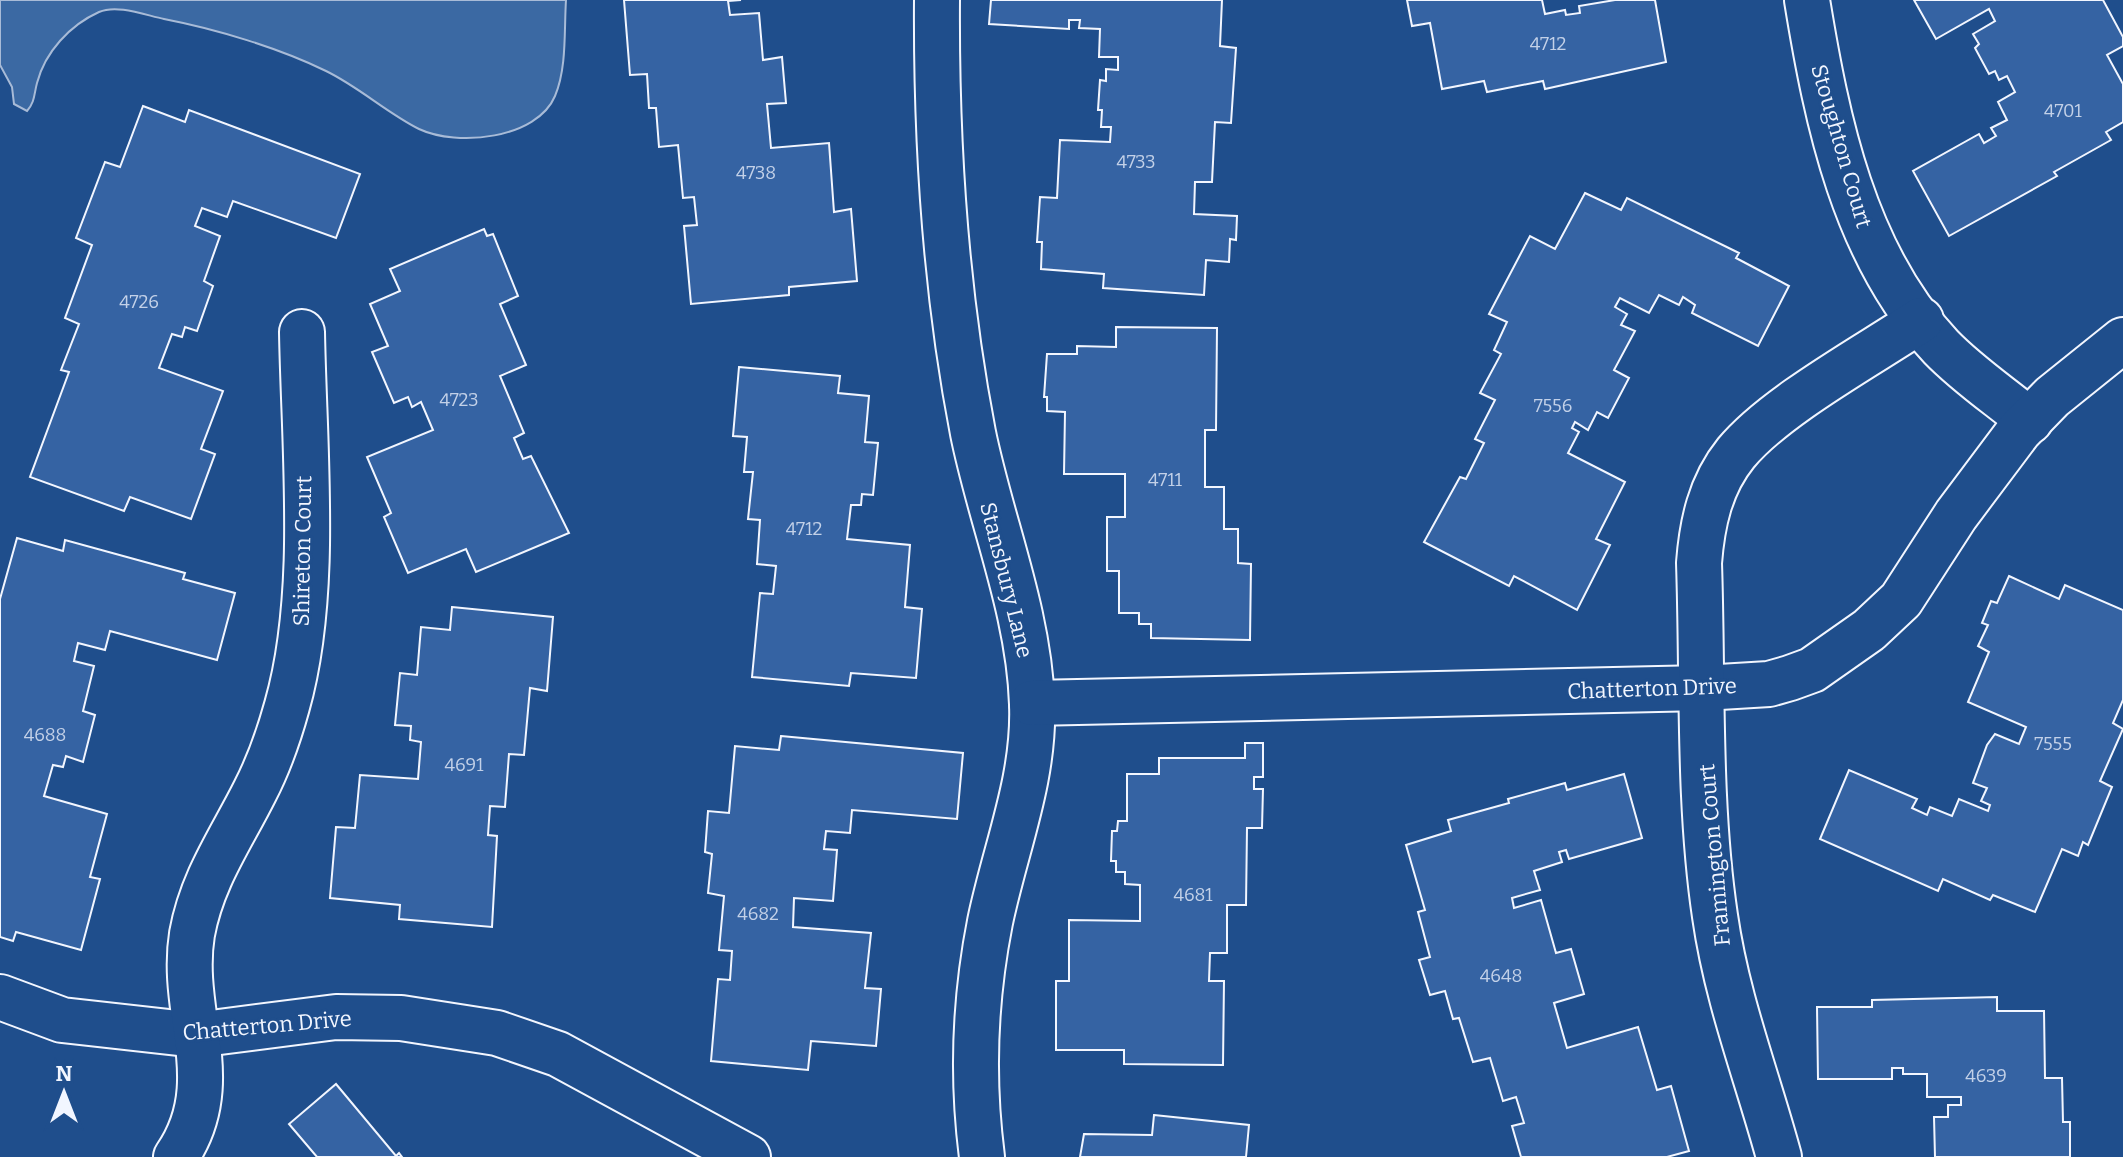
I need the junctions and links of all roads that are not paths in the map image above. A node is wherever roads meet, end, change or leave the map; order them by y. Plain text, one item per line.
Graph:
1 (937, 0) edge
2 (1807, 0) edge
3 (1921, 320) junction
4 (302, 332) dead end
5 (2123, 340) edge
6 (2030, 421) junction
7 (1703, 688) junction
8 (1032, 703) junction
9 (0, 997) edge
10 (196, 1035) junction
11 (176, 1157) edge
12 (748, 1157) edge
13 (982, 1157) edge
14 (1779, 1157) edge

1 - 8 street, Stansbury Lane
2 - 3 street, Stoughton Court
3 - 6 street, Stoughton Court
3 - 7 street, Framington Court
4 - 10 street, Shireton Court
5 - 6 street, Chatterton Drive
6 - 7 street, Chatterton Drive
7 - 8 street, Chatterton Drive
7 - 14 street, Framington Court
8 - 13 street, Stansbury Lane
9 - 10 street, Chatterton Drive
10 - 11 street, Shireton Court
10 - 12 street, Chatterton Drive

